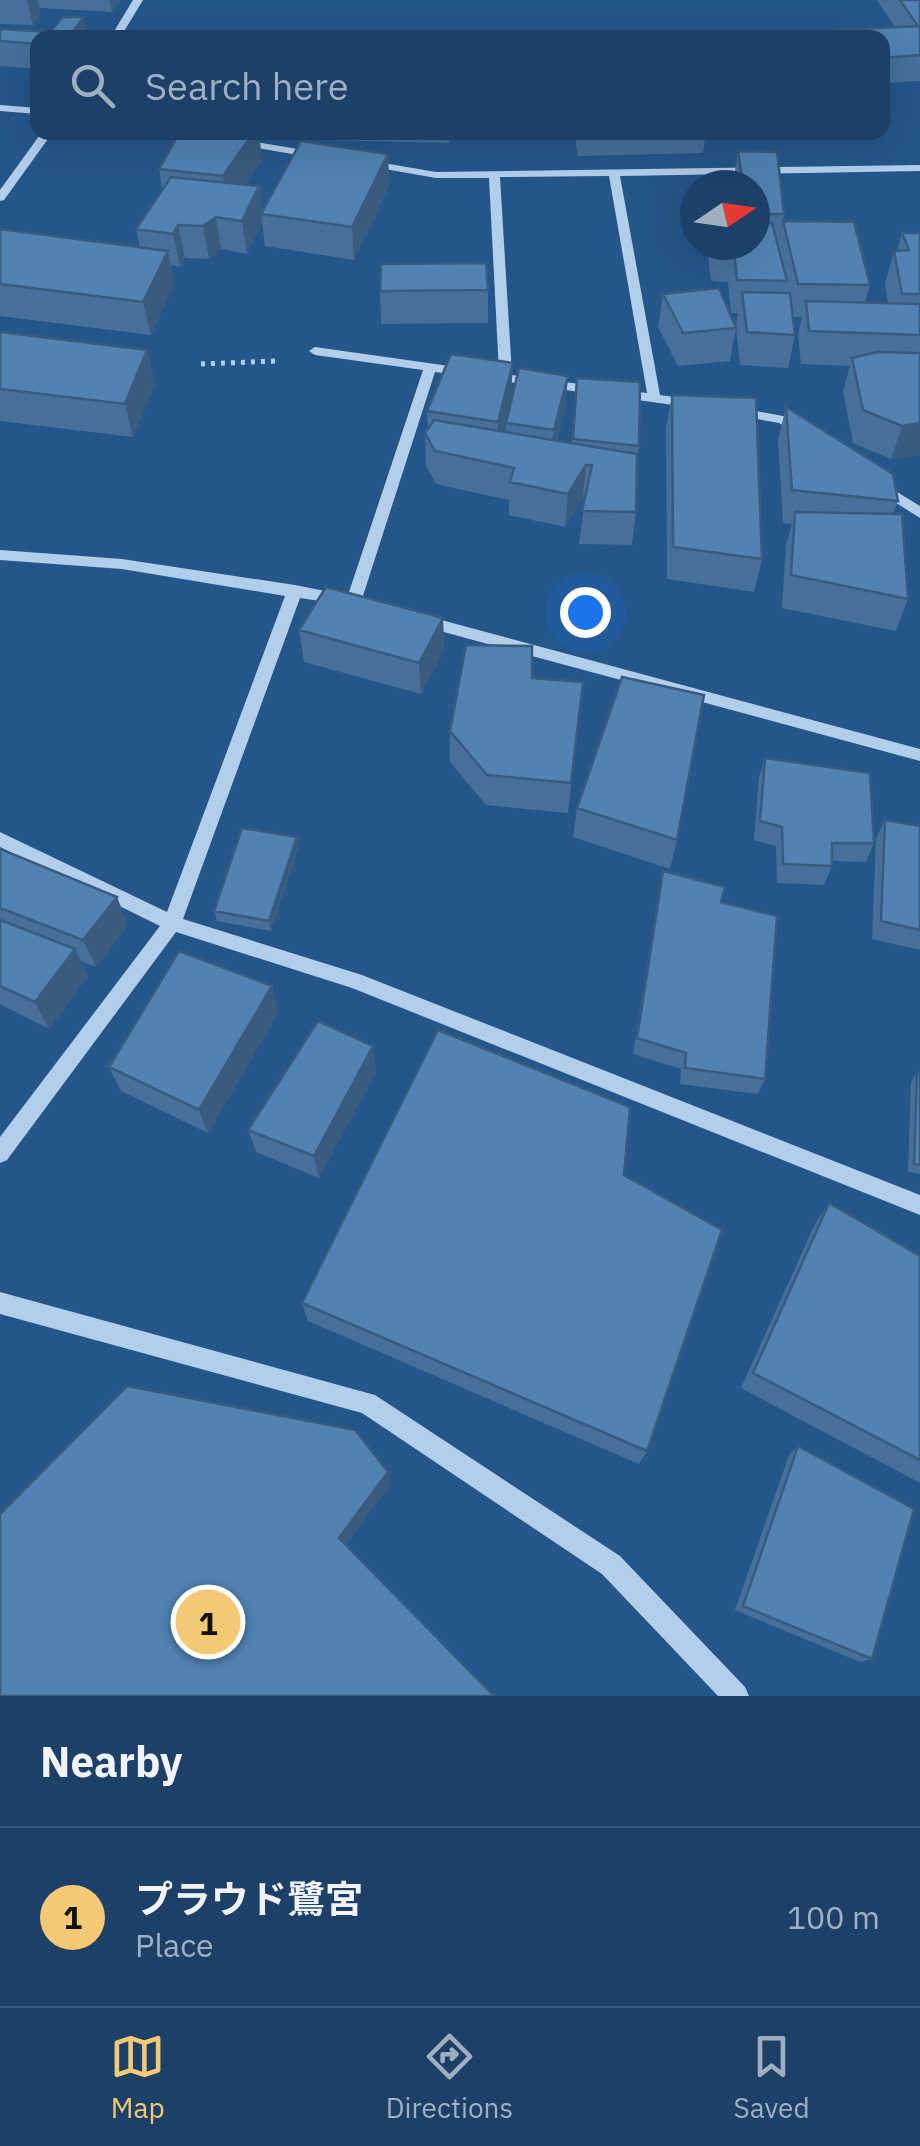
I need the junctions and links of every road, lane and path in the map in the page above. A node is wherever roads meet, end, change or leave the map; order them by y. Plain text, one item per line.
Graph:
1 (138, 0) edge
2 (120, 30) edge
3 (0, 108) edge
4 (30, 111) edge
5 (42, 140) edge
6 (227, 140) edge
7 (325, 157) edge
8 (344, 160) edge
9 (920, 168) edge
10 (614, 172) junction
11 (494, 174) junction
12 (0, 198) edge
13 (315, 351) dead end
14 (430, 367) junction
15 (506, 377) junction
16 (654, 397) junction
17 (709, 407) edge
18 (728, 410) edge
19 (813, 441) edge
20 (859, 472) edge
21 (920, 514) edge
22 (0, 555) edge
23 (296, 590) junction
24 (354, 602) junction
25 (372, 607) edge
26 (410, 617) edge
27 (920, 754) edge
28 (0, 840) edge
29 (172, 923) junction
30 (0, 1153) edge
31 (920, 1205) edge
32 (0, 1303) edge
33 (736, 1696) edge

1 - 2 street
3 - 4 street
5 - 12 street
6 - 7 street
8 - 11 street
9 - 10 street
10 - 11 street
10 - 16 street
11 - 15 street
13 - 14 street
14 - 15 street
14 - 24 street
15 - 16 street
16 - 17 street
18 - 19 street
20 - 21 street
22 - 23 street
23 - 24 street
23 - 29 street
24 - 25 street
26 - 27 street
28 - 29 street
29 - 30 street
29 - 31 street
32 - 33 street

